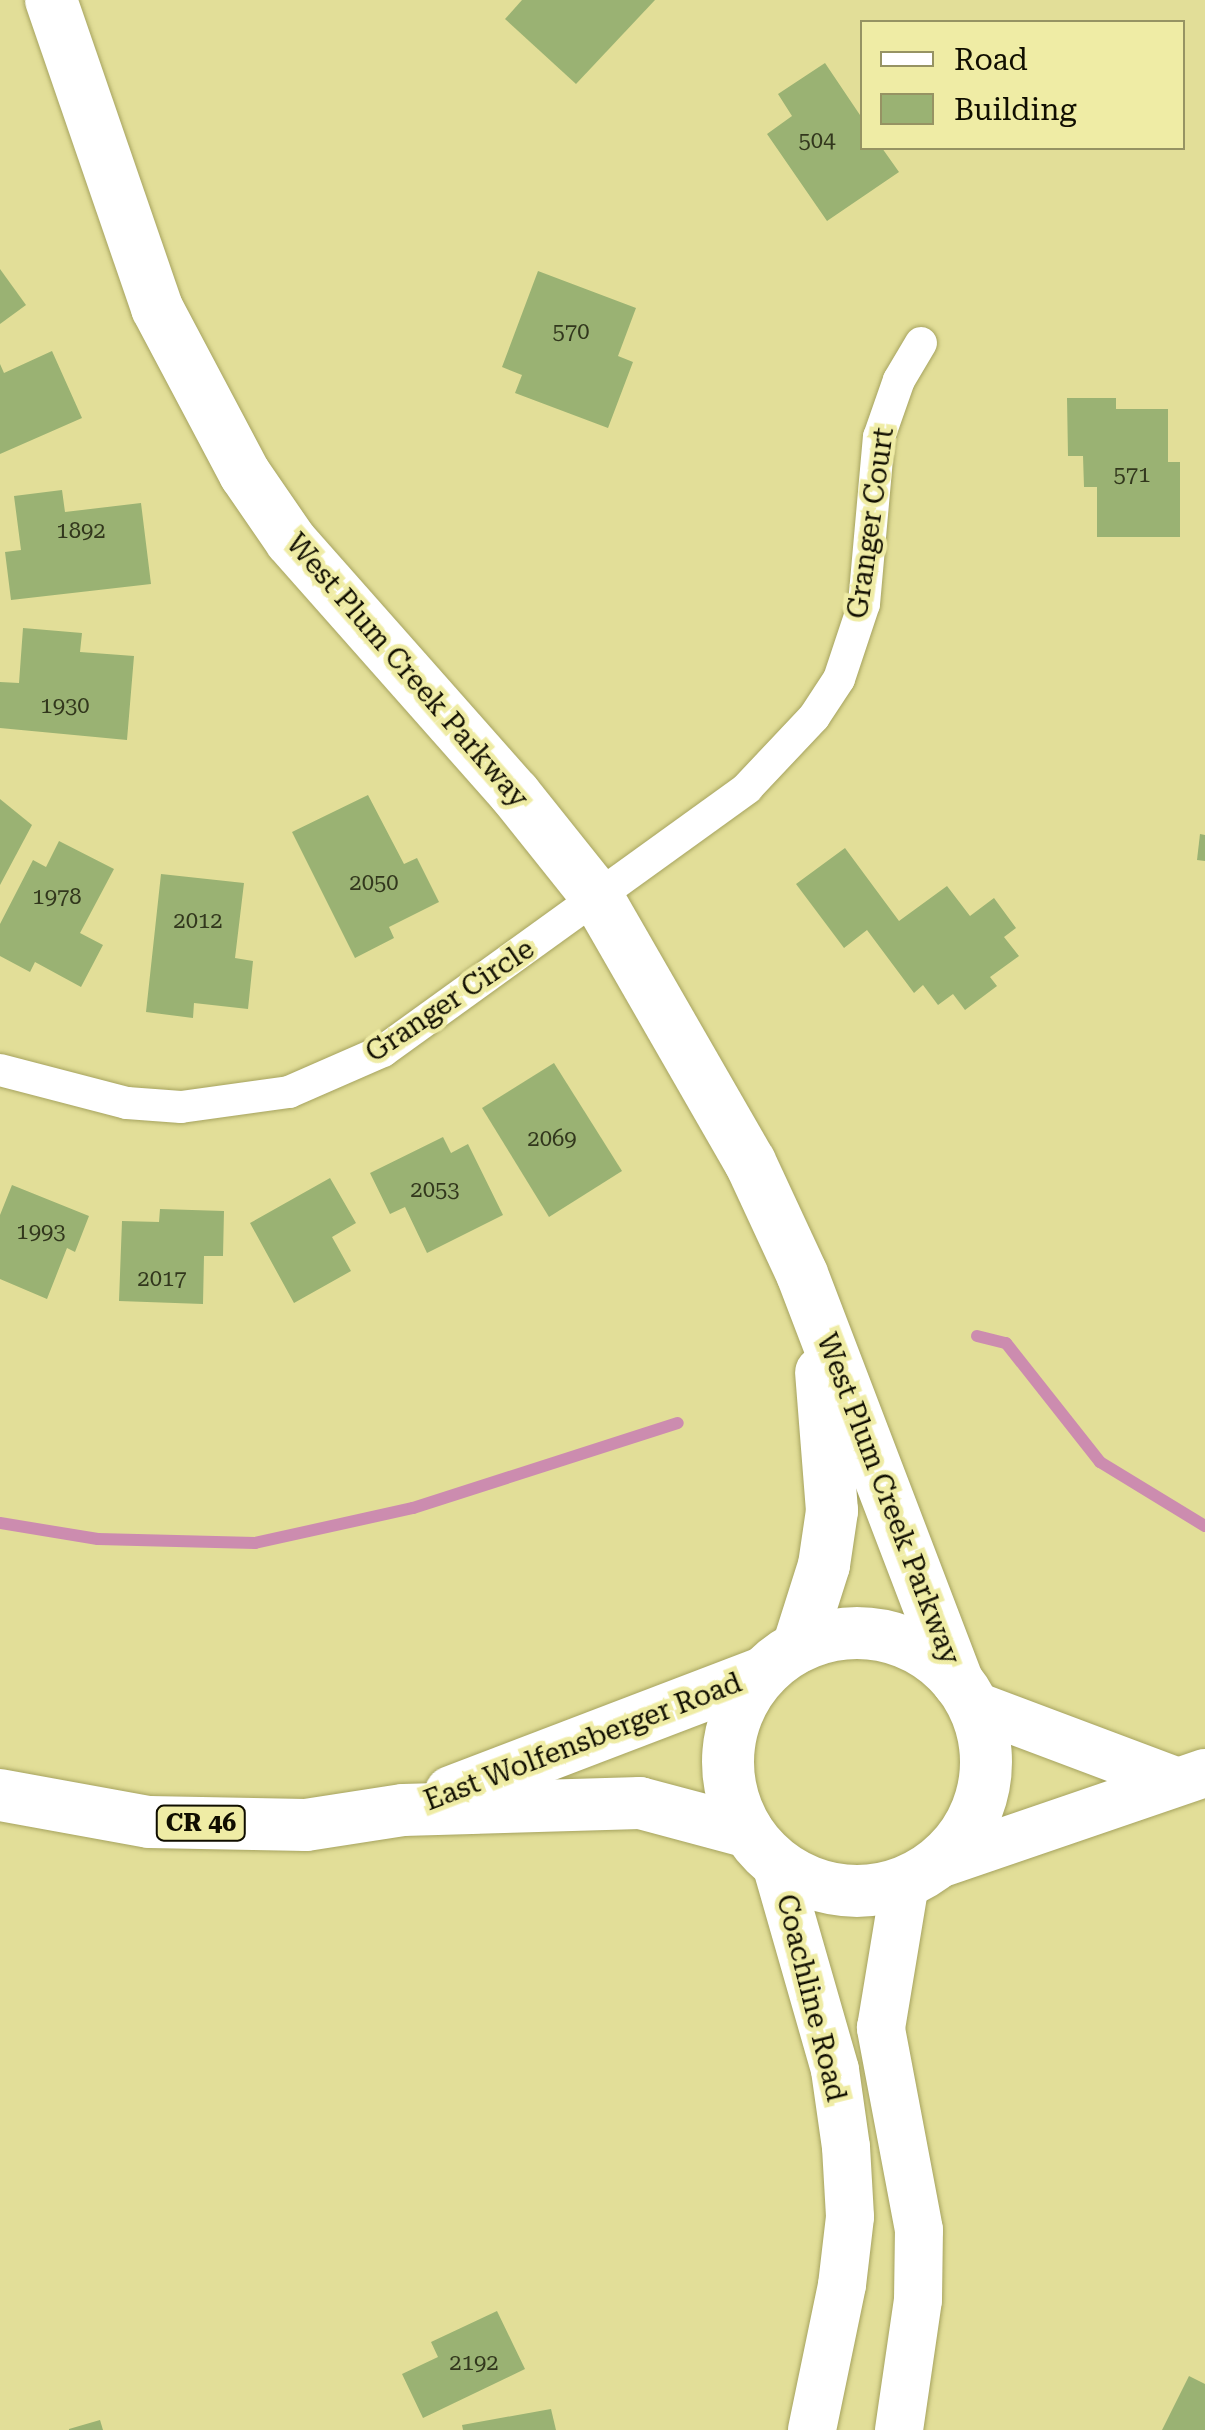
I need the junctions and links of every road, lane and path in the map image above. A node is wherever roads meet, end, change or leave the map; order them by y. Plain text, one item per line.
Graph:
1 (51, 0) edge
2 (921, 343) dead end
3 (598, 898) junction
4 (0, 1070) edge
5 (817, 1316) junction
6 (780, 1660) junction
7 (966, 1693) junction
8 (1190, 1777) edge
9 (0, 1795) edge
10 (403, 1810) junction
11 (762, 1848) junction
12 (921, 1874) junction
13 (812, 2430) edge
14 (899, 2430) edge

1 - 3 main road, West Plum Creek Parkway
2 - 3 street, Granger Court
3 - 4 street, Granger Circle
3 - 5 main road, West Plum Creek Parkway
5 - 6 main road, West Plum Creek Parkway
5 - 7 main road, West Plum Creek Parkway
6 - 7 main road
6 - 10 main road, East Wolfensberger Road
6 - 11 main road
7 - 8 main road
7 - 12 main road
8 - 12 main road
9 - 10 main road, East Wolfensberger Road / CR 46
10 - 11 main road, East Wolfensberger Road
11 - 12 main road
11 - 13 main road, Coachline Road
12 - 14 main road, Coachline Road

